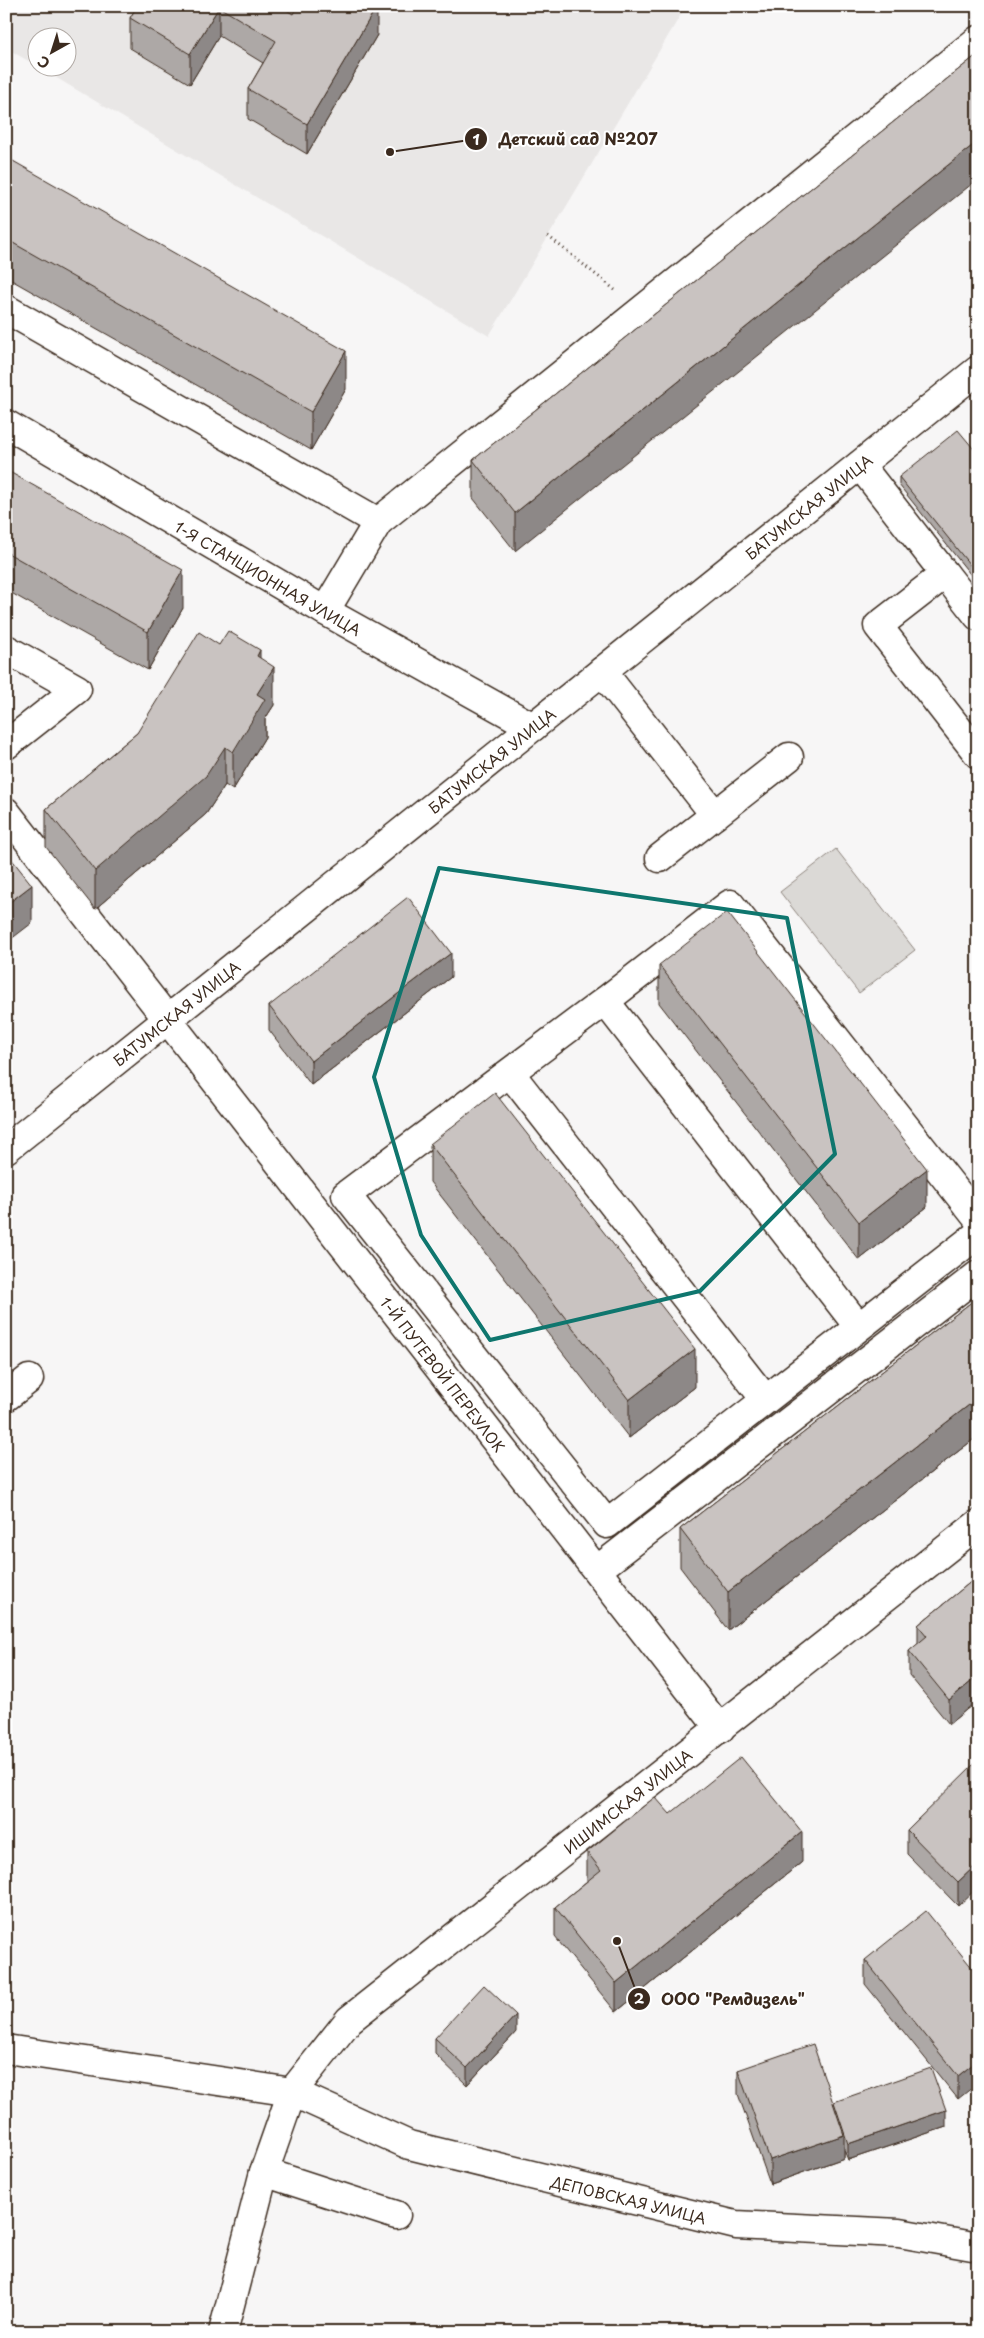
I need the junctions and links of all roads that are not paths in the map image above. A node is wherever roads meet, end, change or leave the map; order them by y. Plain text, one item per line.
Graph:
1 (978, 40) edge
2 (6, 310) edge
3 (978, 370) edge
4 (6, 424) edge
5 (860, 465) junction
6 (378, 522) junction
7 (945, 574) junction
8 (325, 611) junction
9 (978, 616) edge
10 (6, 649) edge
11 (602, 671) junction
12 (533, 727) junction
13 (6, 745) edge
14 (978, 754) edge
15 (789, 757) dead end
16 (6, 812) edge
17 (715, 815) junction
18 (660, 858) dead end
19 (605, 1002) junction
20 (168, 1019) junction
21 (510, 1073) junction
22 (6, 1149) edge
23 (978, 1219) edge
24 (978, 1234) edge
25 (978, 1275) edge
26 (858, 1326) junction
27 (29, 1379) dead end
28 (6, 1397) edge
29 (765, 1399) junction
30 (607, 1524) junction
31 (978, 1524) edge
32 (625, 1549) junction
33 (597, 1570) junction
34 (720, 1729) junction
35 (6, 2049) edge
36 (292, 2092) junction
37 (264, 2172) junction
38 (396, 2215) dead end
39 (978, 2247) edge
40 (223, 2332) edge

1 - 6 street
2 - 6 street
3 - 5 street, БАТУМСКАЯ УЛИЦА
4 - 8 street, 1-Я СТАНЦИОННАЯ УЛИЦА
5 - 7 street
5 - 11 street, БАТУМСКАЯ УЛИЦА
6 - 8 street
7 - 9 street
7 - 14 street
8 - 12 street, 1-Я СТАНЦИОННАЯ УЛИЦА
10 - 13 street
11 - 12 street, БАТУМСКАЯ УЛИЦА
11 - 17 street
12 - 20 street, БАТУМСКАЯ УЛИЦА
15 - 17 street
16 - 20 street, 1-Й ПУТЕВОЙ ПЕРЕУЛОК
17 - 18 street
19 - 21 street
19 - 23 street
19 - 26 street
20 - 22 street, БАТУМСКАЯ УЛИЦА
20 - 33 street, 1-Й ПУТЕВОЙ ПЕРЕУЛОК
21 - 29 street
21 - 30 street
24 - 26 street
25 - 32 street
26 - 29 street
27 - 28 street
29 - 30 street
30 - 32 street
31 - 34 street, ИШИМСКАЯ УЛИЦА
32 - 33 street
33 - 34 street, 1-Й ПУТЕВОЙ ПЕРЕУЛОК
34 - 36 street, ИШИМСКАЯ УЛИЦА
35 - 36 street, ДЕПОВСКАЯ УЛИЦА
36 - 37 street, ИШИМСКАЯ УЛИЦА
36 - 39 street, ДЕПОВСКАЯ УЛИЦА
37 - 38 street
37 - 40 street, ИШИМСКАЯ УЛИЦА

